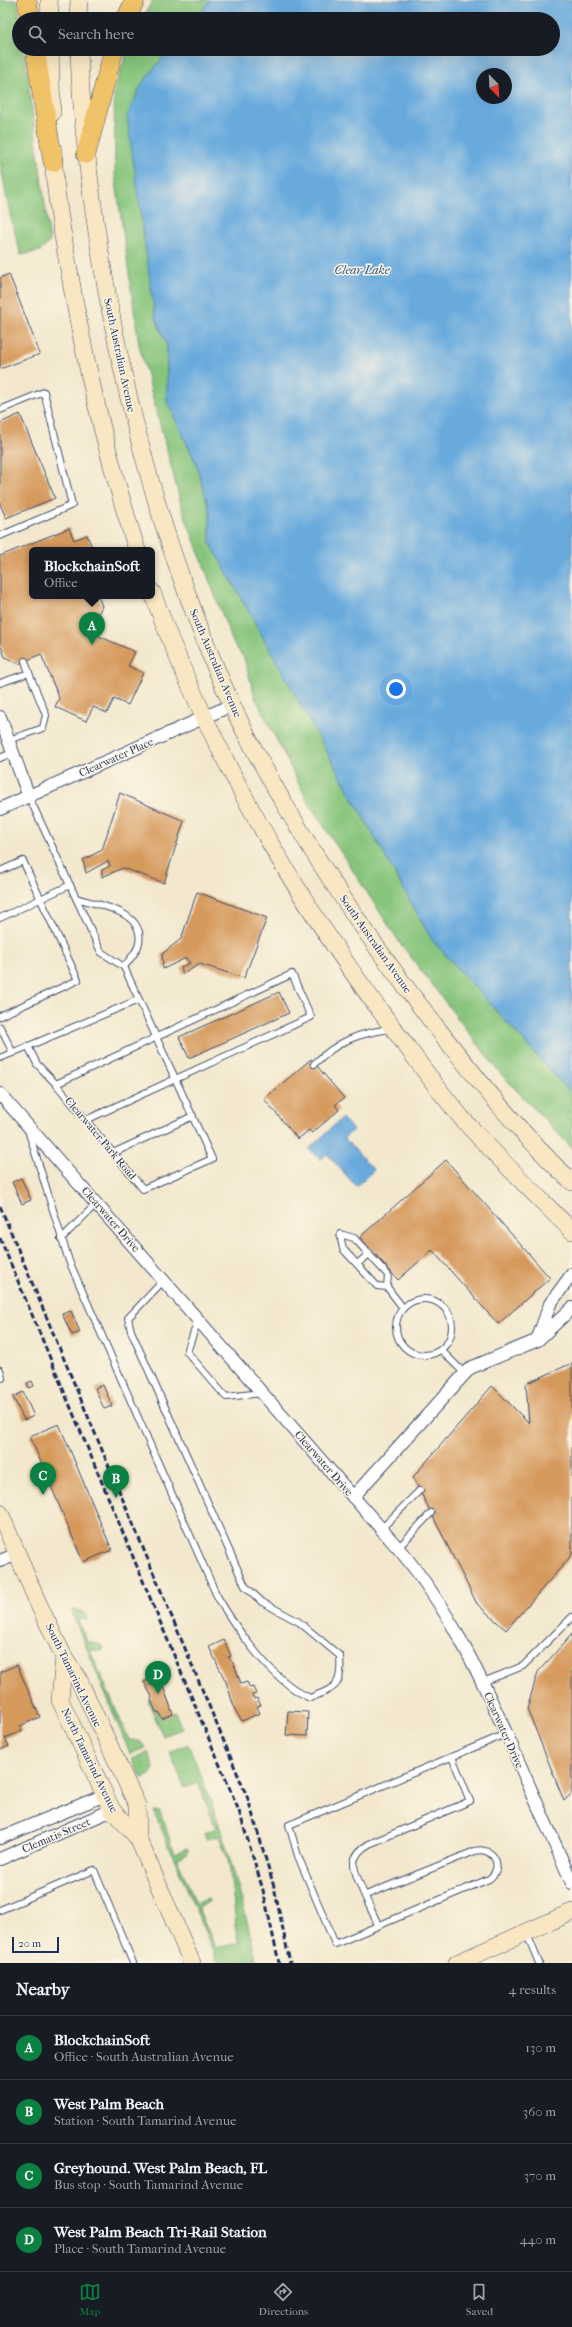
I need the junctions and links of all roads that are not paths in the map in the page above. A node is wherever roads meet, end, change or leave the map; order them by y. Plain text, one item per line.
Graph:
1 (27, 0) edge
2 (49, 0) edge
3 (79, 0) edge
4 (135, 0) edge
5 (29, 12) edge
6 (50, 12) edge
7 (78, 12) edge
8 (129, 12) edge
9 (36, 56) edge
10 (50, 56) edge
11 (79, 56) edge
12 (112, 56) edge
13 (86, 154) junction
14 (53, 162) junction
15 (0, 410) edge
16 (0, 536) edge
17 (136, 547) edge
18 (155, 599) edge
19 (25, 661) dead end
20 (29, 673) junction
21 (0, 683) edge
22 (232, 705) junction
23 (0, 717) edge
24 (203, 717) junction
25 (12, 746) junction
26 (0, 758) edge
27 (29, 797) junction
28 (0, 810) edge
29 (0, 871) edge
30 (70, 885) junction
31 (76, 898) junction
32 (41, 899) junction
33 (0, 918) edge
34 (124, 967) junction
35 (138, 1000) junction
36 (0, 1016) edge
37 (0, 1027) edge
38 (394, 1029) junction
39 (156, 1036) junction
40 (28, 1046) junction
41 (13, 1052) junction
42 (0, 1058) edge
43 (314, 1064) dead end
44 (176, 1079) junction
45 (56, 1084) junction
46 (0, 1094) edge
47 (193, 1116) junction
48 (86, 1120) junction
49 (27, 1126) junction
50 (113, 1153) junction
51 (572, 1182) edge
52 (97, 1202) junction
53 (572, 1231) edge
54 (62, 1239) junction
55 (369, 1254) junction
56 (357, 1264) junction
57 (572, 1274) edge
58 (164, 1280) junction
59 (387, 1287) junction
60 (403, 1308) junction
61 (572, 1308) edge
62 (198, 1320) junction
63 (538, 1340) junction
64 (441, 1350) junction
65 (0, 1370) edge
66 (465, 1374) junction
67 (2, 1378) dead end
68 (262, 1393) junction
69 (420, 1490) dead end
70 (353, 1497) junction
71 (431, 1512) dead end
72 (0, 1513) edge
73 (381, 1529) junction
74 (398, 1548) junction
75 (17, 1554) junction
76 (0, 1561) edge
77 (572, 1617) edge
78 (64, 1657) junction
79 (483, 1682) junction
80 (506, 1734) junction
81 (84, 1749) junction
82 (452, 1757) junction
83 (130, 1791) junction
84 (109, 1803) junction
85 (0, 1838) edge
86 (138, 1838) junction
87 (0, 1859) edge
88 (572, 1883) edge
89 (366, 1895) junction
90 (0, 1910) edge
91 (572, 1912) edge
92 (378, 1926) junction
93 (527, 1934) junction
94 (133, 1963) edge
95 (192, 1963) edge
96 (457, 1963) edge
97 (539, 1963) edge

1 - 5 main road
2 - 6 main road
3 - 7 main road
4 - 8 main road
9 - 14 main road
10 - 14 main road
11 - 13 main road, South Australian Avenue
12 - 13 main road
13 - 22 main road, South Australian Avenue
14 - 17 main road
15 - 16 lane
18 - 24 main road
19 - 20 lane
20 - 21 lane
20 - 25 lane
22 - 24 street, Clearwater Place
22 - 51 main road, South Australian Avenue
23 - 25 street
24 - 27 street, Clearwater Place
24 - 38 main road
25 - 26 lane
25 - 27 street
27 - 28 street, Clearwater Place
27 - 30 lane
29 - 32 lane
30 - 31 lane
30 - 32 lane
31 - 34 lane
31 - 34 lane
32 - 33 lane
32 - 36 lane
34 - 35 lane, Clearwater Park Road
35 - 39 lane, Clearwater Park Road
35 - 40 lane
37 - 41 lane
38 - 43 lane
38 - 53 main road
39 - 44 lane, Clearwater Park Road
39 - 44 lane
39 - 45 lane, Clearwater Park Road
40 - 41 lane
40 - 45 lane
41 - 42 lane
44 - 47 lane, Clearwater Park Road
44 - 48 lane
45 - 48 lane, Clearwater Park Road
46 - 49 street, Clearwater Drive
47 - 50 lane
47 - 50 lane, Clearwater Park Road
48 - 50 lane, Clearwater Park Road
49 - 52 street, Clearwater Drive
49 - 54 lane
52 - 54 lane
52 - 58 street, Clearwater Drive
54 - 58 lane
55 - 56 lane
55 - 56 lane
55 - 59 lane
56 - 59 lane
57 - 63 street
58 - 62 street, Clearwater Drive
59 - 60 lane
60 - 64 lane
60 - 64 lane
61 - 63 street
62 - 68 street, Clearwater Drive
62 - 68 lane
63 - 66 street
64 - 66 lane
65 - 67 lane
66 - 70 street
68 - 70 street, Clearwater Drive
69 - 73 lane
70 - 73 street, Clearwater Drive
71 - 74 lane
72 - 75 main road, South Tamarind Avenue
73 - 74 street, Clearwater Drive
74 - 79 street, Clearwater Drive
75 - 76 street
75 - 78 main road, South Tamarind Avenue
77 - 79 lane
78 - 81 main road, North Tamarind Avenue
78 - 83 main road, South Tamarind Avenue
79 - 80 street, Clearwater Drive
80 - 82 lane
80 - 88 street, Clearwater Drive
81 - 83 main road
81 - 84 main road, North Tamarind Avenue
82 - 89 lane
82 - 92 lane
83 - 86 main road, South Tamarind Avenue
84 - 85 street, Clematis Street
84 - 86 main road, North Tamarind Avenue
84 - 87 street, Clematis Street
86 - 95 main road, North Tamarind Avenue
89 - 92 lane
89 - 92 lane
90 - 94 lane
91 - 93 main road
93 - 96 main road
93 - 97 lane

